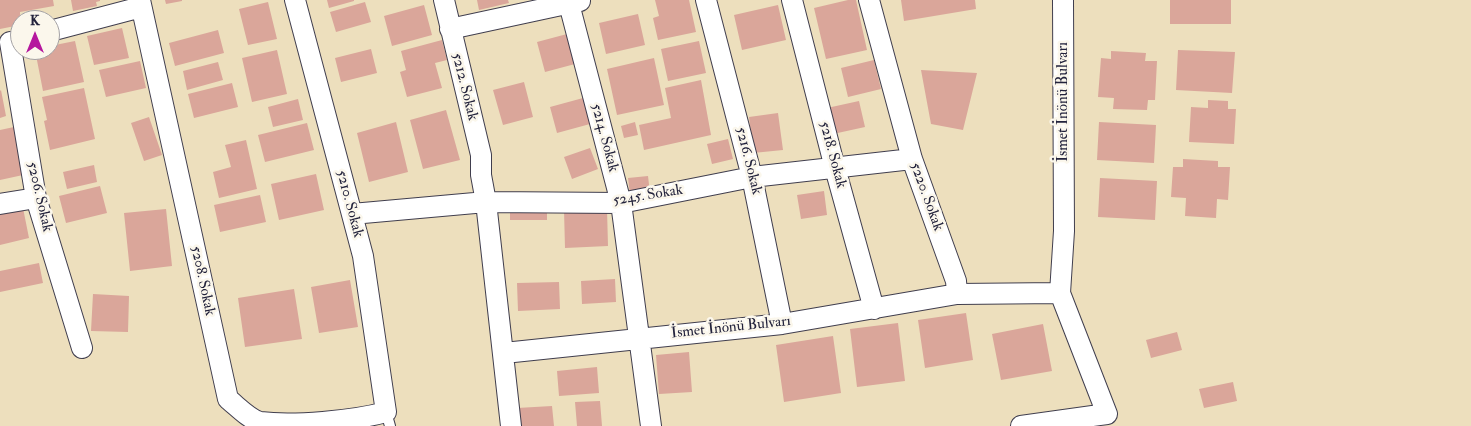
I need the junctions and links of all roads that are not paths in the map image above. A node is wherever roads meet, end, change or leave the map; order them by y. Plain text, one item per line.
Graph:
1 (295, 0) edge
2 (444, 0) edge
3 (706, 0) edge
4 (792, 0) edge
5 (870, 0) edge
6 (1063, 0) edge
7 (572, 1) edge
8 (141, 4) edge
9 (60, 28) edge
10 (450, 29) junction
11 (13, 60) edge
12 (912, 158) junction
13 (834, 168) junction
14 (752, 177) junction
15 (36, 198) junction
16 (486, 202) junction
17 (621, 203) junction
18 (0, 204) edge
19 (352, 214) junction
20 (1060, 293) junction
21 (957, 294) junction
22 (874, 310) junction
23 (782, 324) junction
24 (638, 338) junction
25 (82, 348) dead end
26 (504, 353) junction
27 (388, 419) edge
28 (1109, 420) edge
29 (511, 426) edge
30 (651, 426) edge
31 (1021, 426) edge

1 - 19 street, 5210. Sokak
2 - 10 street, 5212. Sokak
3 - 14 street, 5216. Sokak
4 - 13 street, 5218. Sokak
5 - 12 street, 5220. Sokak
6 - 20 street, İsmet İnönü Bulvarı
7 - 10 street
7 - 17 street, 5214. Sokak
8 - 9 street
8 - 27 street, 5208. Sokak
10 - 16 street, 5212. Sokak
11 - 15 street, 5206. Sokak
12 - 13 street, 5245. Sokak
12 - 21 street, 5220. Sokak
13 - 14 street, 5245. Sokak
13 - 22 street, 5218. Sokak
14 - 17 street, 5245. Sokak
14 - 23 street, 5216. Sokak
15 - 18 street
15 - 25 street, 5206. Sokak
16 - 17 street, 5245. Sokak
16 - 19 street, 5245. Sokak
16 - 26 street, 5212. Sokak
17 - 24 street, 5214. Sokak
19 - 27 street, 5210. Sokak
20 - 21 street
20 - 28 street
21 - 22 street, İsmet İnönü Bulvarı
22 - 23 street, İsmet İnönü Bulvarı
23 - 24 street, İsmet İnönü Bulvarı
24 - 26 street, İsmet İnönü Bulvarı
24 - 30 street, 5214. Sokak
26 - 29 street, 5212. Sokak
28 - 31 street

